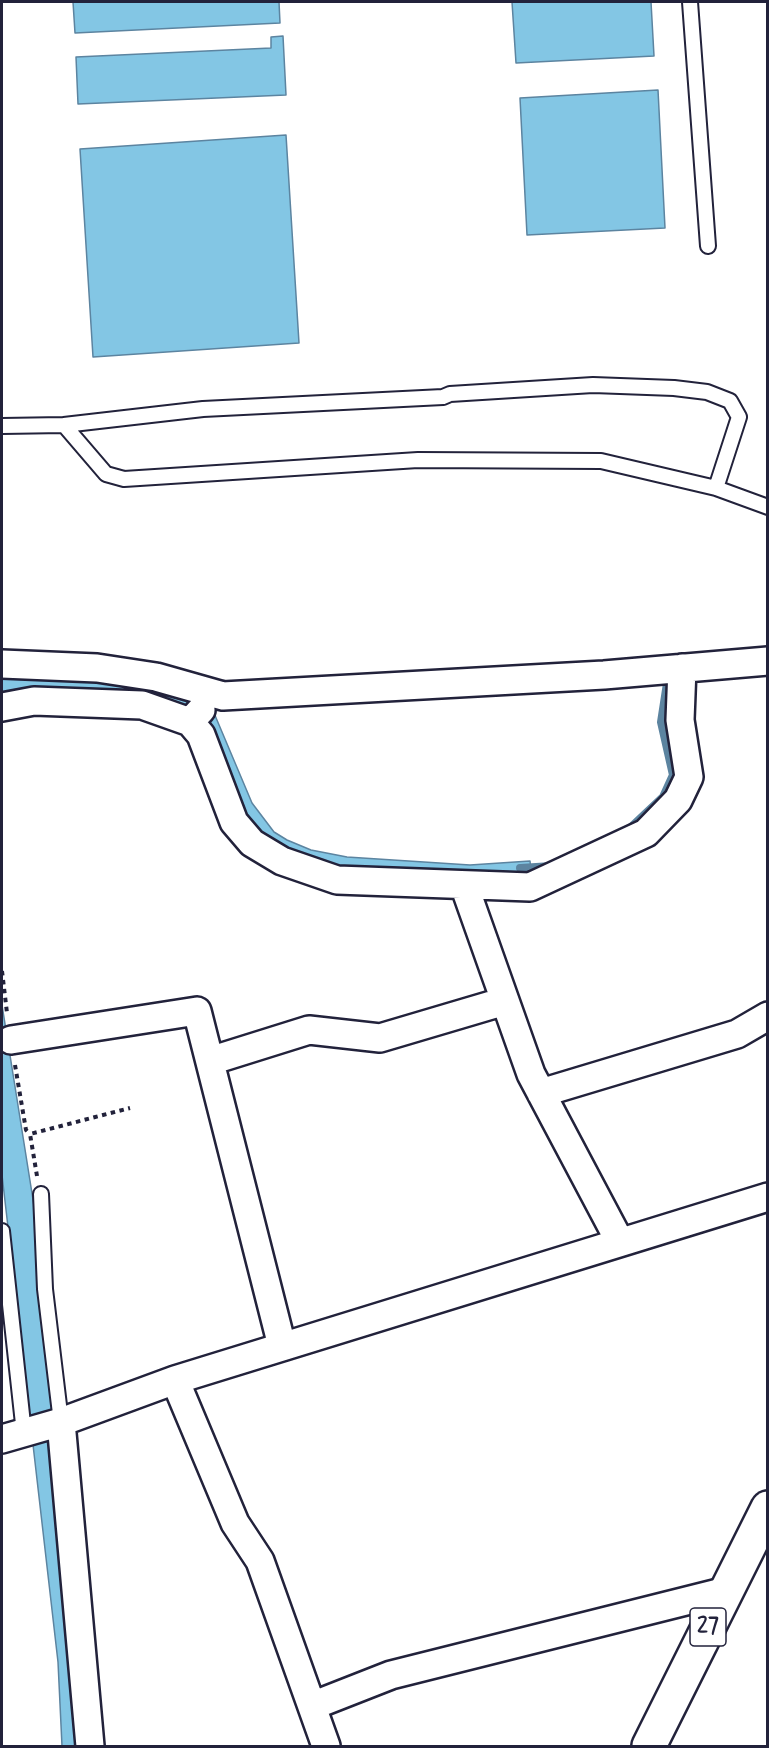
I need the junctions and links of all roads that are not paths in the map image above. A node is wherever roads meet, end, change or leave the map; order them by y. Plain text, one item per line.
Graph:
1 (690, 2) edge
2 (708, 246) dead end
3 (64, 425) junction
4 (2, 426) edge
5 (716, 488) junction
6 (768, 507) edge
7 (768, 661) edge
8 (2, 664) edge
9 (682, 668) junction
10 (217, 694) junction
11 (2, 707) edge
12 (190, 722) junction
13 (464, 885) junction
14 (505, 1001) junction
15 (768, 1016) edge
16 (11, 1040) road end
17 (210, 1061) junction
18 (541, 1093) junction
19 (41, 1194) road end
20 (768, 1197) edge
21 (2, 1231) edge
22 (620, 1242) junction
23 (282, 1346) junction
24 (175, 1380) junction
25 (59, 1423) junction
26 (18, 1435) edge
27 (766, 1517) edge
28 (726, 1591) junction
29 (312, 1706) junction
30 (90, 1746) edge
31 (326, 1746) edge
32 (649, 1746) edge

1 - 2 lane
3 - 4 lane
3 - 5 lane
3 - 5 lane
5 - 6 lane
7 - 9 street
8 - 10 street
9 - 10 street
9 - 13 street
10 - 12 street
11 - 12 street
12 - 13 street
13 - 14 street
14 - 17 street
14 - 18 street
15 - 18 street
16 - 17 street
17 - 23 street
18 - 22 street
19 - 25 lane
20 - 22 street
21 - 26 lane
22 - 23 street
23 - 24 street
24 - 25 street
24 - 29 street
25 - 26 street
25 - 30 street
27 - 28 main road, 27
28 - 29 street
28 - 32 main road, 27
29 - 31 street

